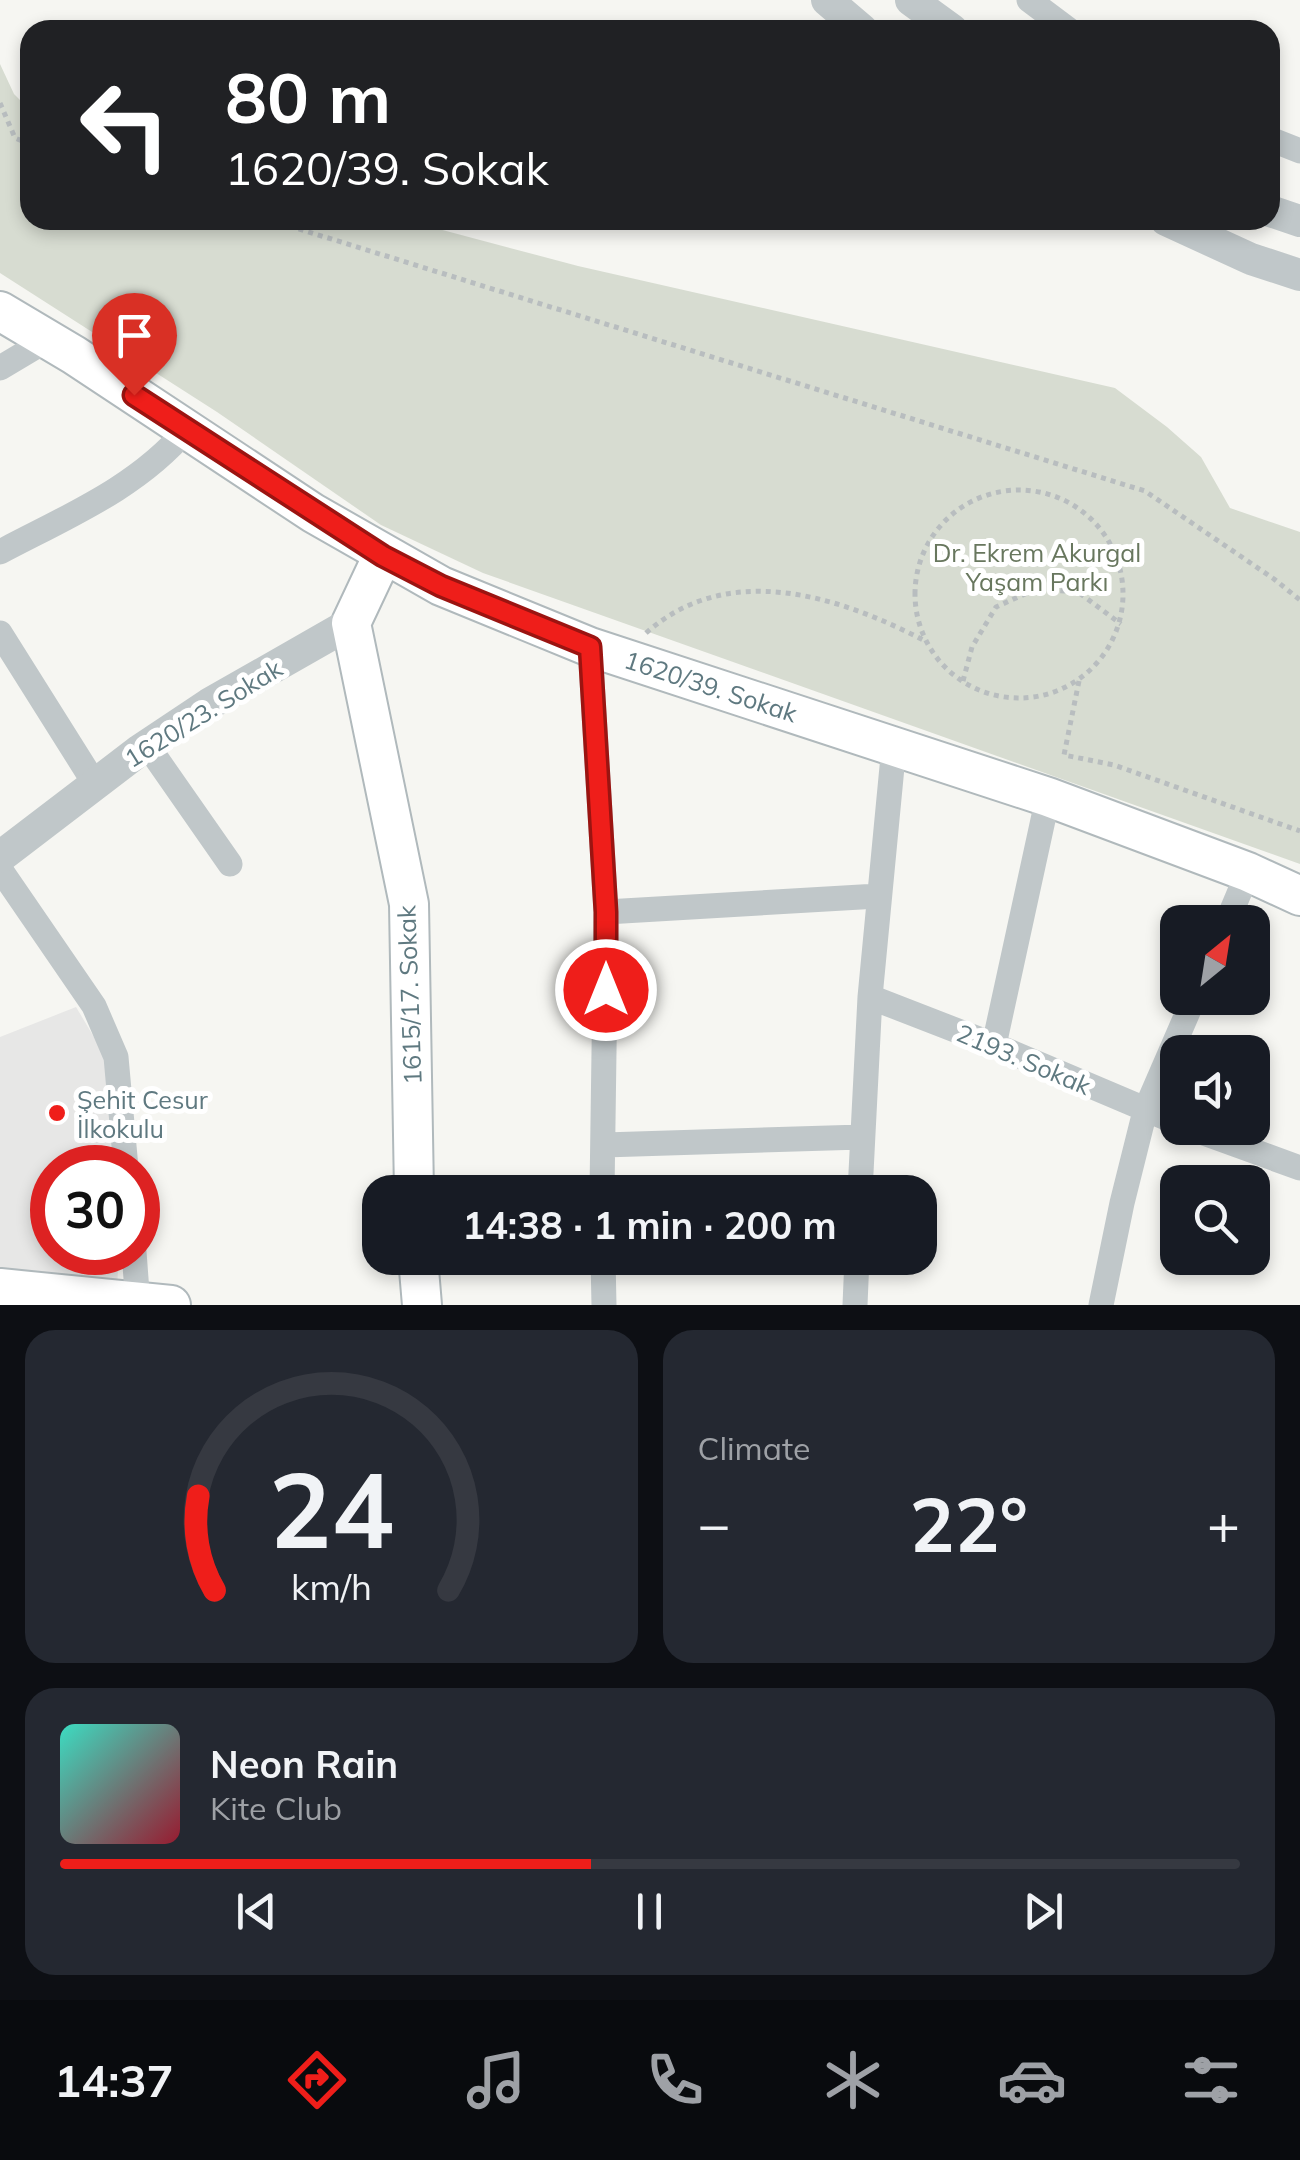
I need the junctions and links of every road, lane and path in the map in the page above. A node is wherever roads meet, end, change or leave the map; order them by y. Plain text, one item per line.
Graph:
1 (826, 0) edge
2 (910, 0) edge
3 (1029, 0) edge
4 (850, 20) edge
5 (938, 20) edge
6 (1055, 20) edge
7 (0, 104) edge
8 (20, 140) edge
9 (302, 230) edge
10 (1188, 230) edge
11 (1300, 275) edge
12 (0, 311) edge
13 (47, 340) junction
14 (0, 368) edge
15 (186, 430) junction
16 (0, 552) edge
17 (383, 556) junction
18 (1300, 600) edge
19 (352, 623) junction
20 (1120, 624) junction
21 (0, 633) edge
22 (928, 643) junction
23 (605, 652) junction
24 (964, 681) junction
25 (1079, 681) junction
26 (147, 745) junction
27 (894, 746) junction
28 (96, 784) junction
29 (1048, 798) junction
30 (1300, 831) edge
31 (0, 857) edge
32 (230, 864) dead end
33 (0, 869) edge
34 (1248, 872) junction
35 (878, 896) junction
36 (1300, 896) edge
37 (1234, 905) edge
38 (606, 912) junction
39 (870, 997) junction
40 (1187, 1015) edge
41 (994, 1045) junction
42 (1145, 1111) junction
43 (1160, 1116) edge
44 (862, 1137) junction
45 (124, 1145) edge
46 (604, 1145) junction
47 (1237, 1145) edge
48 (1300, 1168) edge
49 (414, 1175) edge
50 (603, 1175) edge
51 (861, 1175) edge
52 (141, 1275) edge
53 (419, 1275) edge
54 (603, 1275) edge
55 (856, 1275) edge
56 (0, 1288) edge
57 (149, 1303) edge
58 (422, 1305) edge
59 (604, 1305) edge
60 (855, 1305) edge
61 (1102, 1305) edge

1 - 4 street
2 - 5 street
3 - 6 street
7 - 8 path
9 - 18 path
10 - 11 street
12 - 13 main road, 1620/39. Sokak
13 - 14 street
13 - 15 main road, 1620/39. Sokak
15 - 16 street
15 - 17 main road, 1620/39. Sokak
17 - 19 main road
17 - 23 main road, 1620/39. Sokak
19 - 26 street, 1620/23. Sokak
19 - 49 main road, 1615/17. Sokak
20 - 22 path
20 - 24 path
20 - 25 path
21 - 28 street
22 - 23 path
22 - 24 path
23 - 27 main road, 1620/39. Sokak
23 - 38 street
24 - 25 path
25 - 30 path
26 - 28 street, 1620/23. Sokak
26 - 32 street
27 - 29 main road, 1620/39. Sokak
27 - 35 street
28 - 31 street, 1620/23. Sokak
29 - 34 main road, 1620/39. Sokak
29 - 41 street
33 - 45 street
34 - 36 main road, 1620/39. Sokak
34 - 37 street
35 - 38 street
35 - 39 street
38 - 46 street
39 - 41 street, 2193. Sokak
39 - 44 street
40 - 42 street
41 - 42 street, 2193. Sokak
42 - 43 street, 2193. Sokak
42 - 61 street
44 - 46 street
44 - 51 street
46 - 50 street
47 - 48 street
52 - 57 street
53 - 58 main road
54 - 59 street
55 - 60 street
56 - 57 main road

